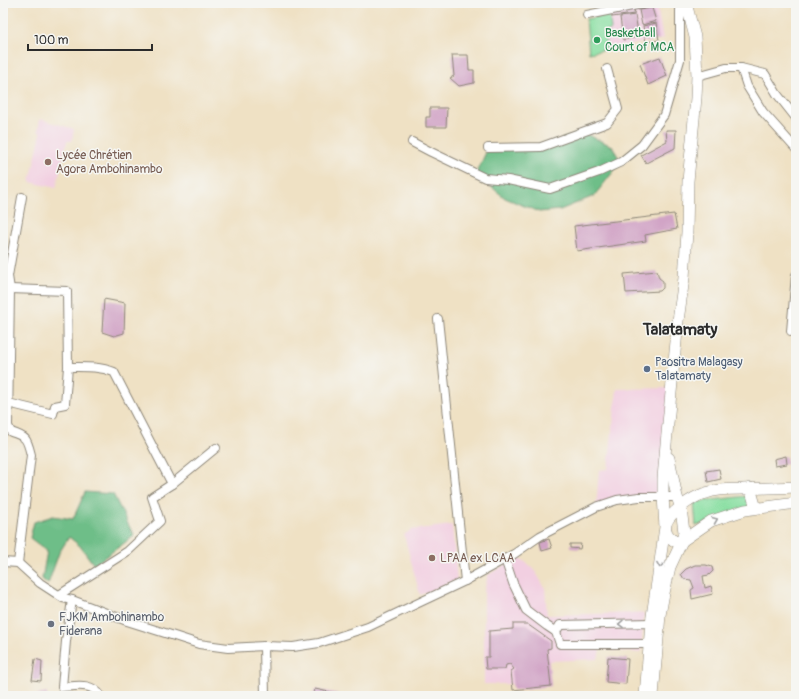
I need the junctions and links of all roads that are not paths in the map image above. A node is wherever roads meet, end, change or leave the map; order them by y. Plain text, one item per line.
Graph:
1 (647, 3) edge
2 (685, 3) edge
3 (586, 15) dead end
4 (741, 68) junction
5 (607, 69) dead end
6 (697, 76) junction
7 (796, 118) edge
8 (412, 142) dead end
9 (488, 148) dead end
10 (796, 149) edge
11 (22, 197) dead end
12 (796, 275) edge
13 (10, 289) junction
14 (438, 319) dead end
15 (791, 331) dead end
16 (68, 367) junction
17 (8, 403) junction
18 (666, 444) junction
19 (216, 448) dead end
20 (172, 484) junction
21 (796, 487) edge
22 (750, 488) junction
23 (664, 496) junction
24 (679, 502) junction
25 (796, 503) edge
26 (756, 508) junction
27 (665, 527) junction
28 (682, 541) junction
29 (505, 559) junction
30 (3, 562) edge
31 (18, 563) junction
32 (465, 581) junction
33 (59, 595) junction
34 (72, 600) junction
35 (655, 624) junction
36 (556, 632) junction
37 (653, 644) junction
38 (264, 646) junction
39 (101, 696) edge
40 (265, 696) edge
41 (645, 696) edge
42 (653, 696) edge

1 - 3 street
2 - 6 main road
2 - 8 street
4 - 6 street
4 - 7 street
4 - 10 street
5 - 9 street
6 - 18 main road
11 - 13 street
12 - 15 street
13 - 16 street
13 - 17 street
14 - 32 street
16 - 17 street
16 - 20 street
17 - 31 street
18 - 23 main road
18 - 24 main road
19 - 20 street
20 - 33 street
21 - 22 main road
22 - 24 main road
22 - 26 main road
23 - 24 street
23 - 27 main road
23 - 29 street
24 - 27 main road
24 - 28 main road
25 - 26 main road
28 -> 26 main road
27 - 28 main road
27 -> 35 main road
28 - 35 main road
29 - 32 street
29 - 36 street
30 - 31 street
31 - 33 street
32 - 38 street
33 - 34 street
34 - 38 street
34 - 39 street
35 -> 36 street
35 - 37 main road
36 - 37 street
37 - 41 main road
37 - 42 main road
38 - 40 street

